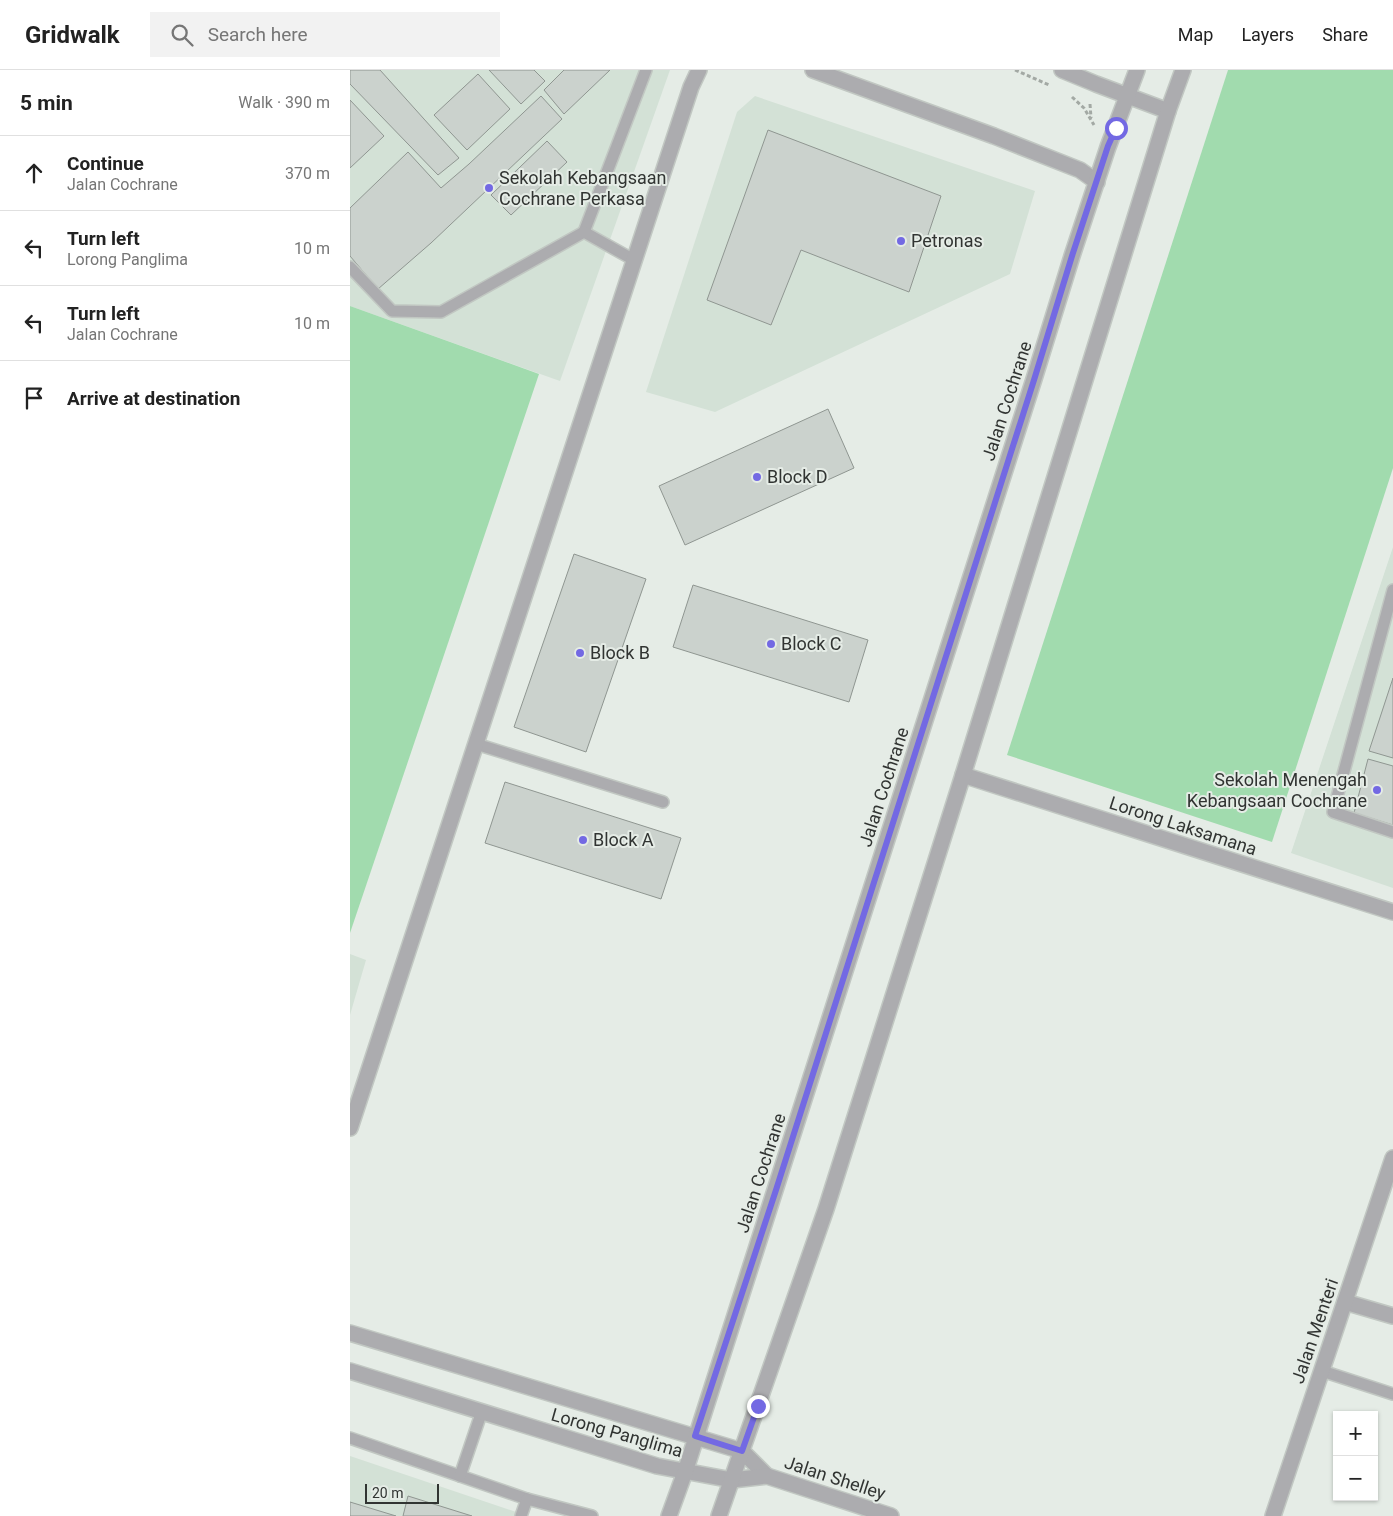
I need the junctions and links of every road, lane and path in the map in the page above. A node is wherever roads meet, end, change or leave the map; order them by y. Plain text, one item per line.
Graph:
1 (646, 70) edge
2 (699, 70) edge
3 (813, 70) edge
4 (1015, 70) edge
5 (1062, 70) edge
6 (1137, 70) edge
7 (1182, 70) edge
8 (1050, 86) dead end
9 (1066, 93) dead end
10 (1128, 96) junction
11 (1090, 104) dead end
12 (1168, 111) junction
13 (1091, 119) junction
14 (1095, 130) dead end
15 (1097, 182) junction
16 (584, 232) junction
17 (634, 260) junction
18 (350, 267) edge
19 (1393, 590) edge
20 (476, 744) junction
21 (962, 775) junction
22 (663, 802) dead end
23 (1393, 832) edge
24 (1391, 913) edge
25 (350, 1128) edge
26 (1393, 1158) edge
27 (1345, 1302) junction
28 (1393, 1316) edge
29 (350, 1333) edge
30 (350, 1371) edge
31 (1322, 1371) junction
32 (1393, 1394) edge
33 (482, 1411) junction
34 (695, 1436) junction
35 (350, 1438) edge
36 (742, 1451) junction
37 (685, 1472) junction
38 (460, 1476) junction
39 (767, 1476) junction
40 (732, 1480) junction
41 (527, 1499) junction
42 (522, 1516) edge
43 (592, 1516) edge
44 (669, 1516) edge
45 (720, 1516) edge
46 (891, 1516) edge
47 (1273, 1516) edge

1 - 16 lane
2 - 17 street
3 - 15 street
4 - 8 path
5 - 10 street
6 - 10 street, Jalan Cochrane
7 - 12 street
9 - 13 path
10 - 12 street
10 - 15 street, Jalan Cochrane
11 - 13 path
12 - 21 street
13 - 14 path
15 - 34 street, Jalan Cochrane
16 - 17 lane
16 - 18 lane
17 - 20 street
19 - 23 lane
20 - 22 lane
20 - 25 street
21 - 24 street, Lorong Laksamana
21 - 36 street
26 - 27 street, Jalan Menteri
27 - 28 street
27 - 31 street, Jalan Menteri
29 - 34 street, Lorong Panglima
30 - 33 street, Lorong Panglima
31 - 32 lane
31 - 47 street, Jalan Menteri
33 - 37 street, Lorong Panglima
33 - 38 lane
34 - 36 street, Lorong Panglima
34 - 37 street, Jalan Cochrane
35 - 38 lane
36 - 39 street, Lorong Panglima
36 - 40 street
37 - 40 street, Lorong Panglima
37 - 44 street, Jalan Cochrane
38 - 41 lane
39 - 40 street, Lorong Panglima
39 - 46 street, Jalan Shelley
40 - 45 street
41 - 42 lane
41 - 43 lane

